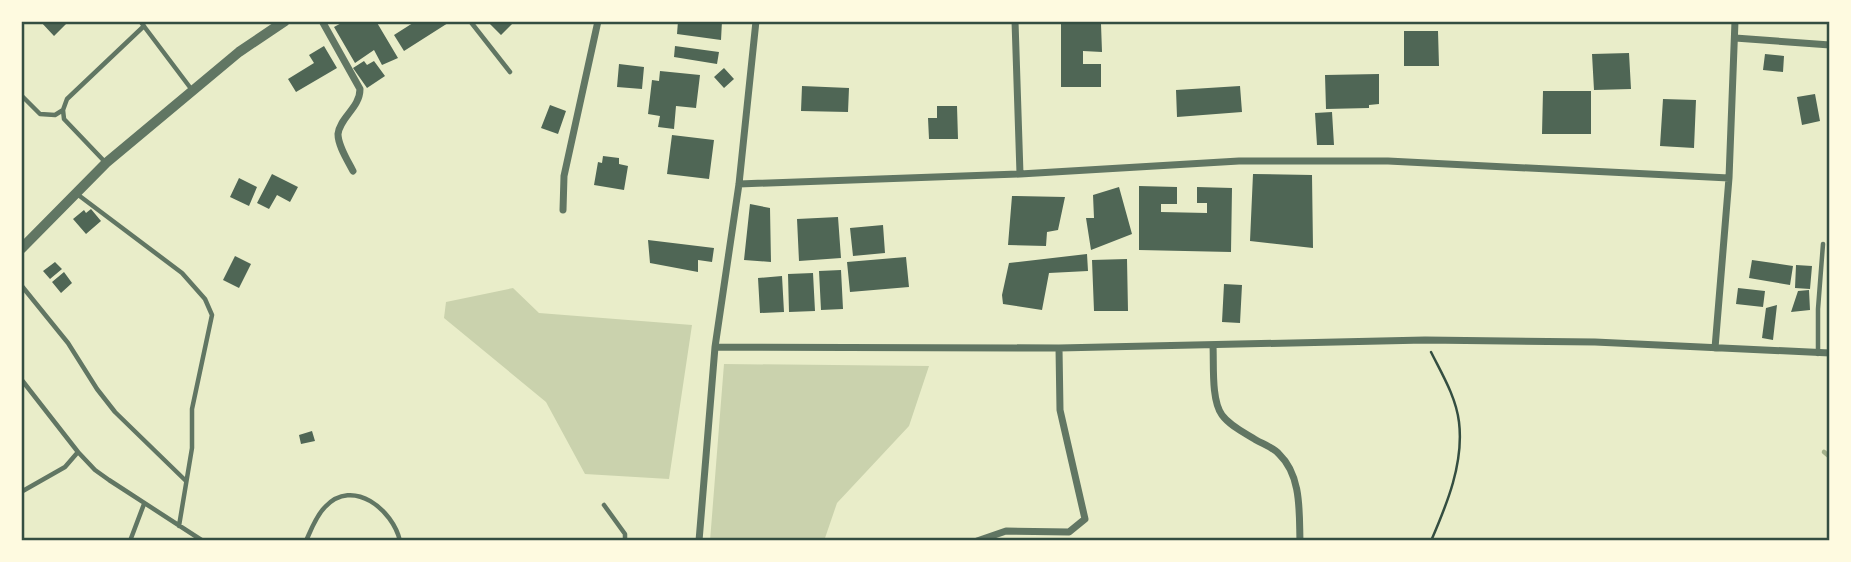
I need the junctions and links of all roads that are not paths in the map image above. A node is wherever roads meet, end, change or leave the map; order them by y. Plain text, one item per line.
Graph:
1 (285, 21) edge
2 (323, 21) edge
3 (470, 21) edge
4 (598, 21) edge
5 (756, 21) edge
6 (1015, 21) edge
7 (1735, 21) edge
8 (142, 23) edge
9 (1735, 38) junction
10 (1830, 45) edge
11 (510, 72) dead end
12 (193, 91) junction
13 (21, 95) edge
14 (63, 110) junction
15 (106, 163) junction
16 (353, 171) dead end
17 (1020, 174) junction
18 (1729, 178) junction
19 (739, 184) junction
20 (76, 193) junction
21 (563, 210) dead end
22 (23, 243) edge
23 (1824, 244) dead end
24 (21, 285) edge
25 (1213, 346) junction
26 (715, 347) junction
27 (1059, 348) junction
28 (1715, 348) junction
29 (1830, 353) edge
30 (1818, 354) junction
31 (21, 379) edge
32 (78, 453) junction
33 (187, 481) junction
34 (21, 492) edge
35 (144, 504) junction
36 (604, 505) dead end
37 (179, 526) junction
38 (130, 541) edge
39 (203, 541) edge
40 (306, 541) edge
41 (400, 541) edge
42 (625, 541) edge
43 (699, 541) edge
44 (977, 541) edge
45 (1300, 541) edge

1 - 12 street
2 - 16 street
3 - 11 lane
4 - 21 street
5 - 19 street
6 - 17 street
7 - 9 street
8 - 12 lane
8 - 14 lane
9 - 10 street
9 - 18 street
12 - 15 street
13 - 14 lane
14 - 15 lane
15 - 20 street
17 - 18 street
17 - 19 street
18 - 28 street
19 - 26 street
20 - 22 street
20 - 33 lane
23 - 30 lane
24 - 33 lane
25 - 27 street
25 - 28 street
25 - 45 street
26 - 27 street
26 - 43 street
27 - 44 street
28 - 30 street
29 - 30 street
31 - 32 lane
32 - 34 lane
32 - 35 lane
33 - 37 lane
35 - 37 lane
35 - 38 lane
36 - 42 lane
37 - 39 lane
40 - 41 lane

